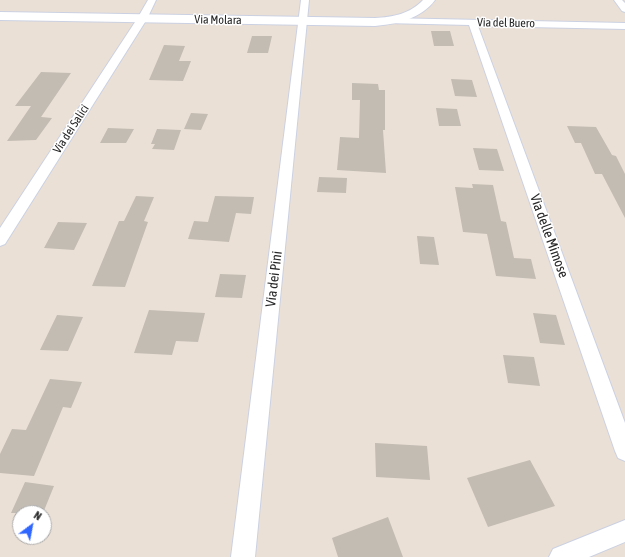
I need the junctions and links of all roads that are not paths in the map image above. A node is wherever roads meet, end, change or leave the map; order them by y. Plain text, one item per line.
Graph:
1 (152, 0) edge
2 (306, 0) edge
3 (429, 0) edge
4 (618, 0) edge
5 (625, 9) edge
6 (0, 16) edge
7 (142, 19) junction
8 (304, 21) junction
9 (387, 21) junction
10 (472, 22) junction
11 (625, 26) edge
12 (0, 240) edge
13 (625, 451) edge
14 (625, 530) edge
15 (242, 557) edge
16 (561, 557) edge

1 - 7 street, Via dei Salici
2 - 8 street, Via dei Pini
3 - 9 street, Via Molara
4 - 5 street
6 - 7 street, Via Molara
7 - 8 street, Via Molara
7 - 12 street, Via dei Salici
8 - 9 street, Via Molara
8 - 15 street, Via dei Pini
9 - 10 street, Via del Buero
10 - 11 street, Via del Buero
10 - 13 street, Via delle Mimose
14 - 16 street

